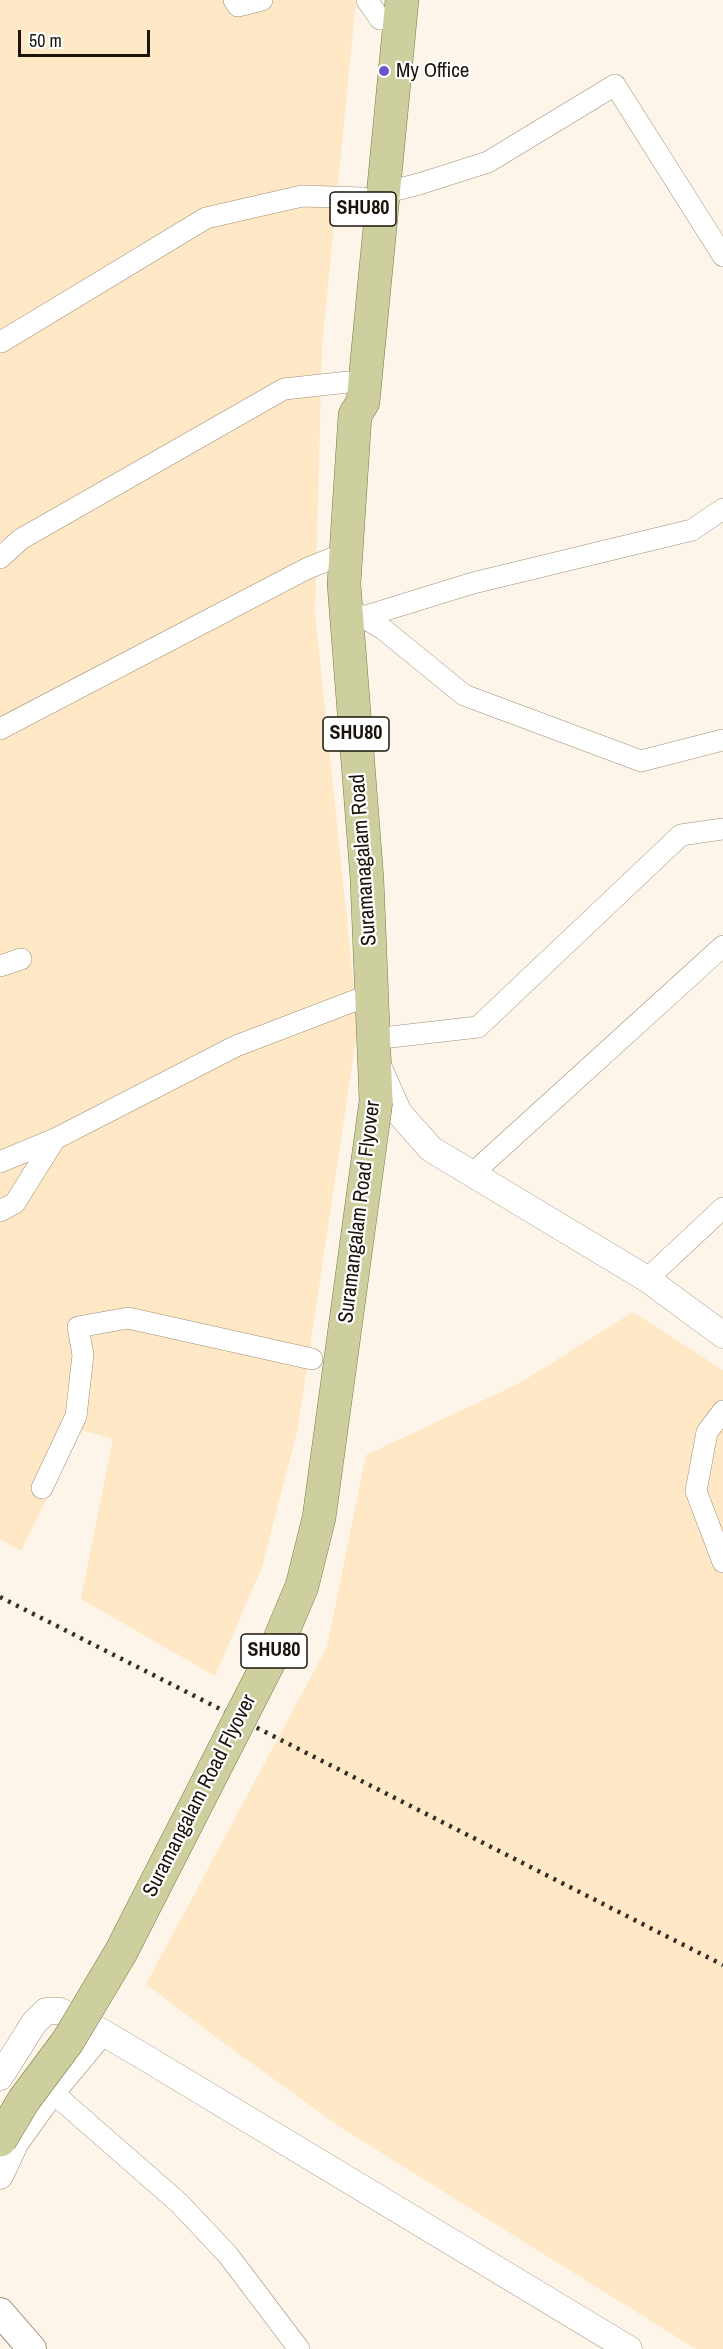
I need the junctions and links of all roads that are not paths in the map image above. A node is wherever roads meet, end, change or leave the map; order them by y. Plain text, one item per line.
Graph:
1 (234, 0) edge
2 (262, 0) edge
3 (383, 5) edge
4 (374, 195) junction
5 (719, 242) edge
6 (1, 342) edge
7 (348, 382) junction
8 (355, 415) junction
9 (723, 509) edge
10 (345, 553) junction
11 (0, 558) edge
12 (354, 612) junction
13 (0, 729) edge
14 (723, 740) edge
15 (723, 829) edge
16 (723, 946) edge
17 (21, 959) dead end
18 (0, 966) edge
19 (372, 994) junction
20 (373, 1047) junction
21 (368, 1099) junction
22 (55, 1139) junction
23 (0, 1162) edge
24 (472, 1174) junction
25 (723, 1208) edge
26 (0, 1211) edge
27 (647, 1279) junction
28 (723, 1335) edge
29 (312, 1359) dead end
30 (723, 1411) edge
31 (42, 1488) dead end
32 (723, 1562) edge
33 (102, 2032) junction
34 (0, 2077) edge
35 (52, 2092) junction
36 (0, 2112) edge
37 (0, 2140) edge
38 (0, 2176) edge
39 (0, 2312) edge
40 (623, 2348) edge
41 (32, 2349) edge
42 (299, 2349) edge

1 - 2 street
3 - 4 main road, Suramanagalam Road / SHU80
4 - 5 street
4 - 6 street
4 - 7 main road, Suramanagalam Road / SHU80
4 - 8 main road, Suramanagalam Road / SHU80
7 - 8 main road, Suramanagalam Road / SHU80
7 - 11 street
8 - 10 main road, Suramanagalam Road / SHU80
9 - 12 street
10 - 12 main road, Suramanagalam Road / SHU80
10 - 13 street
12 - 14 street
12 - 19 main road, Suramanagalam Road / SHU80
15 - 20 street
16 - 24 street
17 - 18 street
19 - 20 main road, Suramanagalam Road / SHU80
19 - 22 street
20 - 21 main road, Suramangalam Road Flyover / SHU80
20 - 24 street
21 - 36 main road, Suramangalam Road Flyover / SHU80
21 - 37 main road, Suramangalam Road Flyover / SHU80, bridge
22 - 23 street
22 - 26 street
24 - 27 street
25 - 27 street
27 - 28 street
29 - 31 street
30 - 32 street
33 - 34 street
33 - 35 street
33 - 40 street
35 - 38 street
35 - 42 street
39 - 41 main road

